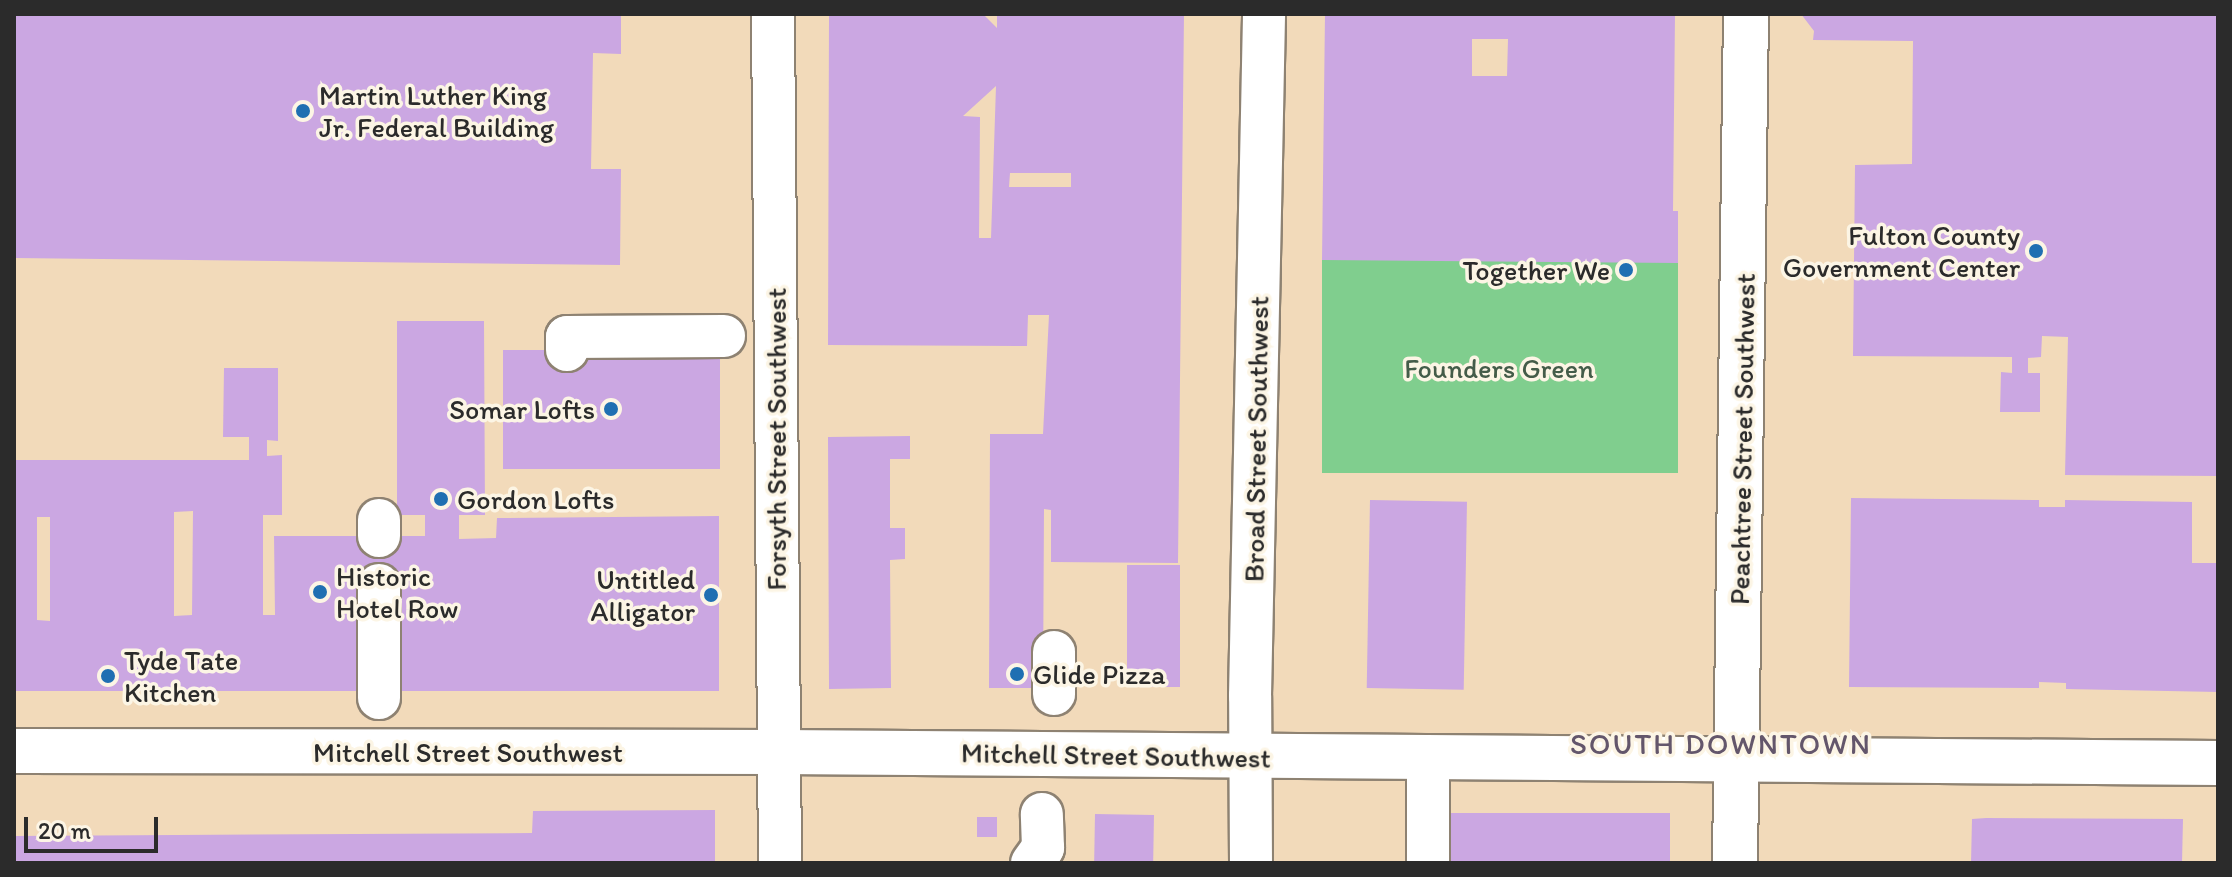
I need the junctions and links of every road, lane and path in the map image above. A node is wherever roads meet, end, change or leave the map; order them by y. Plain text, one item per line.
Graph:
1 (773, 14) edge
2 (1264, 14) edge
3 (1746, 14) edge
4 (724, 336) dead end
5 (567, 350) dead end
6 (379, 585) dead end
7 (1054, 652) dead end
8 (1054, 694) dead end
9 (379, 698) dead end
10 (14, 751) edge
11 (779, 752) junction
12 (1251, 757) junction
13 (1428, 757) junction
14 (1736, 758) junction
15 (2218, 763) edge
16 (780, 863) edge
17 (1251, 863) edge
18 (1428, 863) edge
19 (1735, 863) edge

1 - 11 street, Forsyth Street Southwest
2 - 12 street, Broad Street Southwest
3 - 14 main road, Peachtree Street Southwest
4 - 5 street
6 - 9 street
7 - 8 street
10 - 11 main road, Mitchell Street Southwest
11 - 12 main road, Mitchell Street Southwest
11 - 16 street, Forsyth Street Southwest
12 - 13 main road, Mitchell Street Southwest
12 - 17 street, Broad Street Southwest
13 - 14 main road, Mitchell Street Southwest
13 - 18 street
14 - 15 main road, Mitchell Street Southwest
14 - 19 main road, Peachtree Street Southwest

